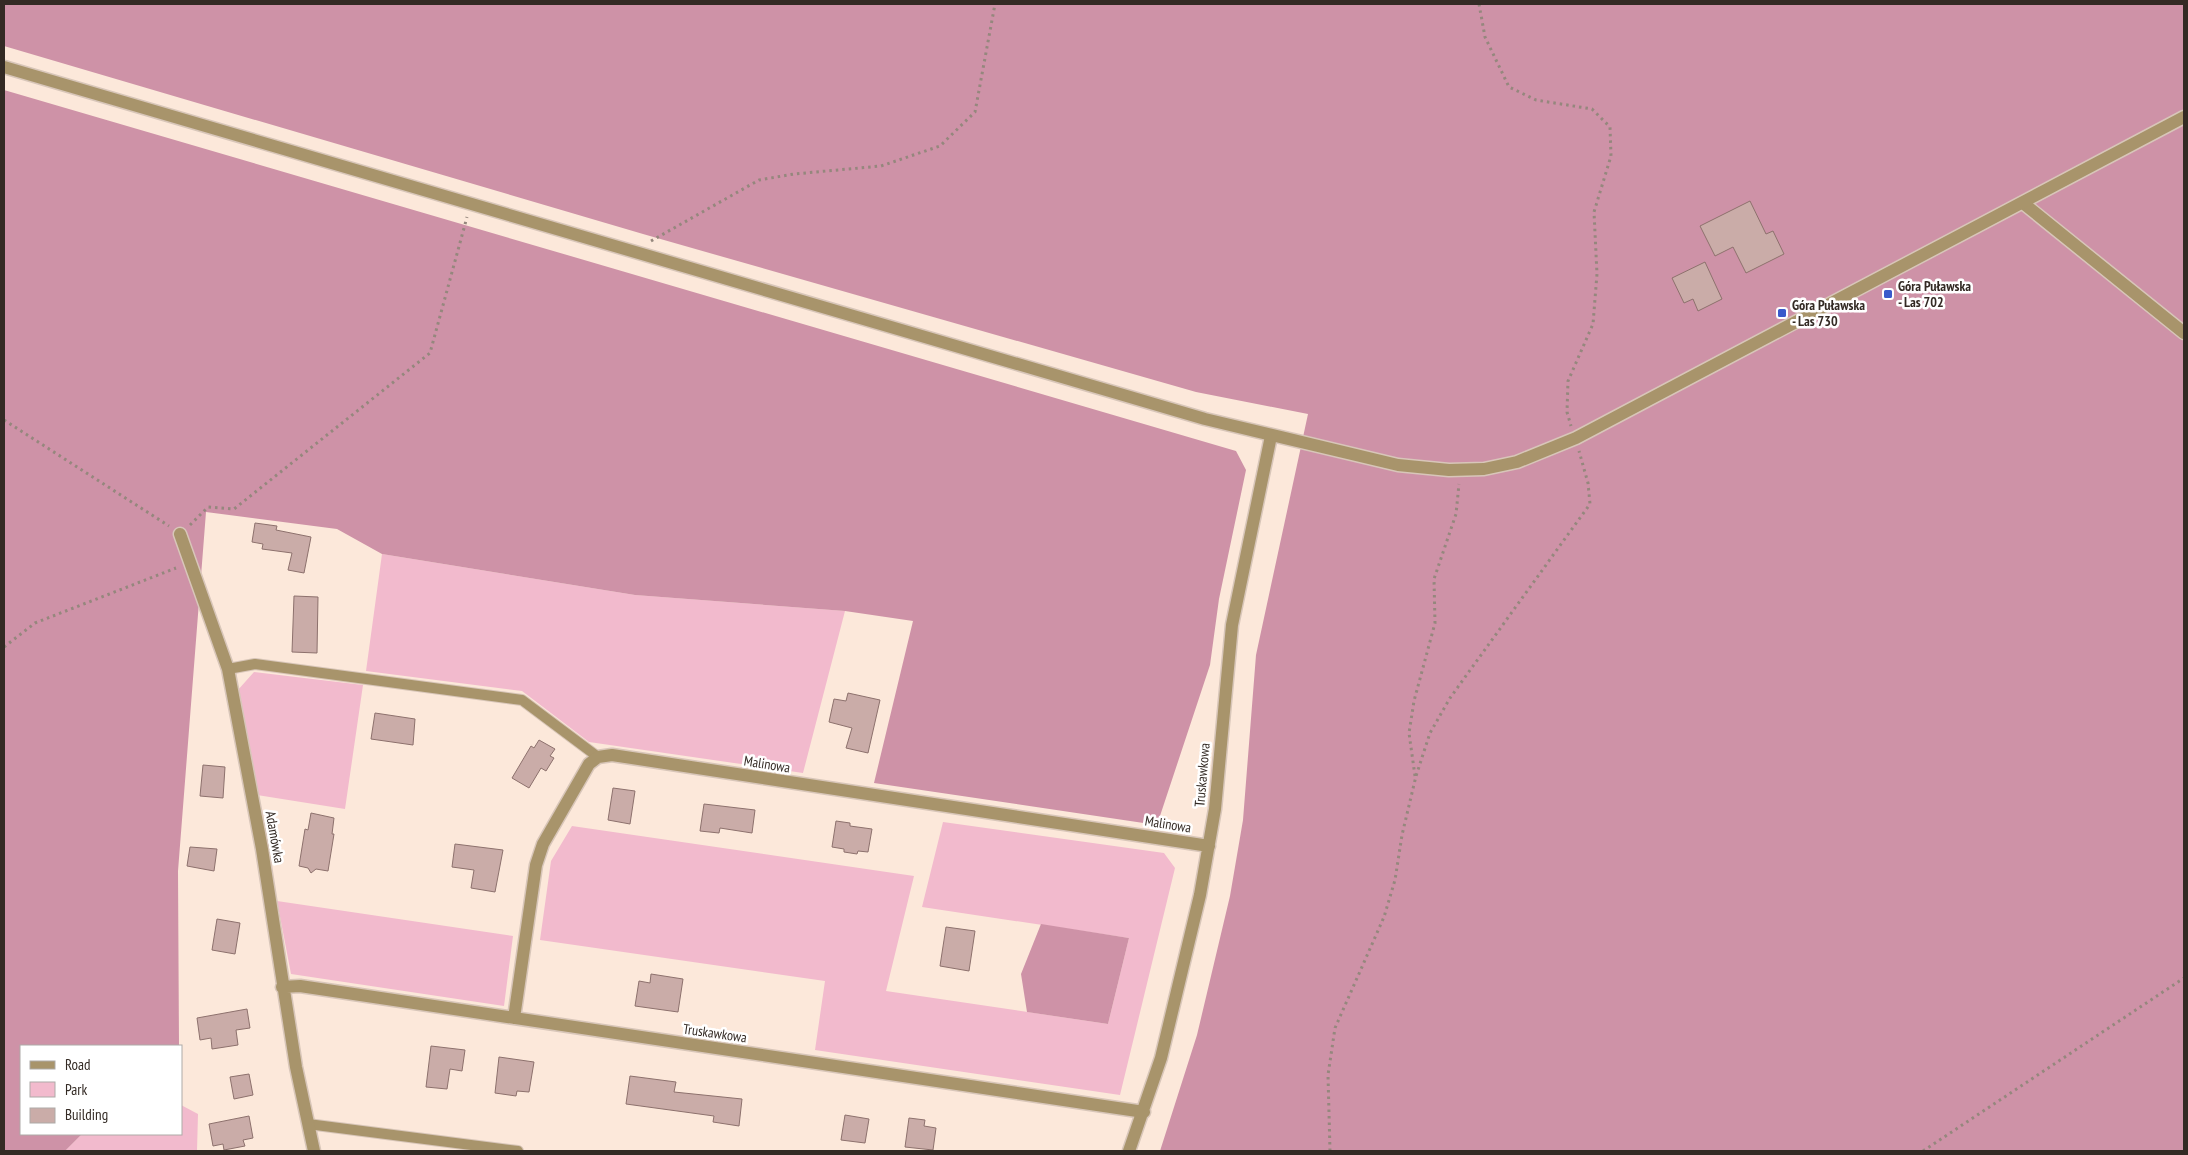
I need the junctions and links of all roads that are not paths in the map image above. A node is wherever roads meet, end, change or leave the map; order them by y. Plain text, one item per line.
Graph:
1 (4, 67) edge
2 (2184, 116) edge
3 (2023, 203) junction
4 (2184, 332) edge
5 (1271, 436) junction
6 (180, 534) road end
7 (228, 669) junction
8 (598, 757) junction
9 (1209, 846) junction
10 (282, 987) junction
11 (514, 1018) junction
12 (1144, 1112) junction
13 (308, 1124) junction
14 (314, 1151) edge
15 (518, 1151) edge
16 (1130, 1151) edge

1 - 5 street
2 - 3 street
3 - 4 street
3 - 5 street
5 - 9 street, Truskawkowa
6 - 7 street, Adamówka
7 - 8 lane
7 - 10 street, Adamówka
8 - 9 street, Malinowa
8 - 11 street
9 - 12 street, Truskawkowa
10 - 11 street, Truskawkowa
10 - 13 street, Adamówka
11 - 12 street, Truskawkowa
12 - 16 street, Truskawkowa
13 - 14 street, Adamówka
13 - 15 lane

